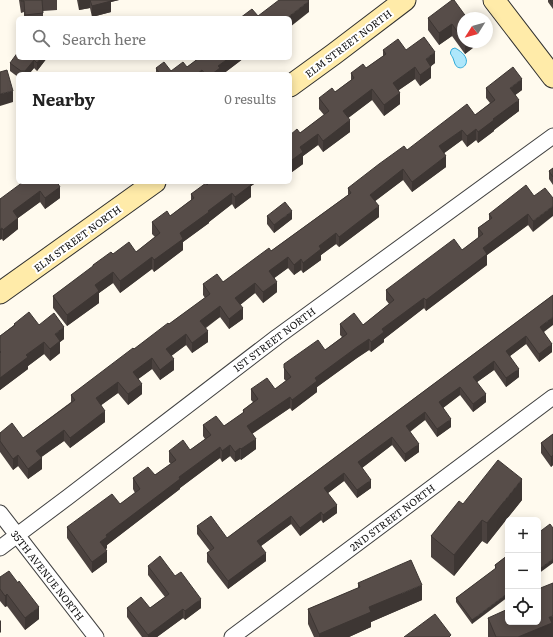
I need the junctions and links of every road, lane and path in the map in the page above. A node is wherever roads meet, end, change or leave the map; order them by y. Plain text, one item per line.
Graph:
1 (406, 0) edge
2 (494, 0) edge
3 (553, 77) edge
4 (292, 85) edge
5 (553, 136) edge
6 (152, 184) edge
7 (0, 294) edge
8 (553, 397) edge
9 (0, 514) edge
10 (17, 535) junction
11 (0, 548) edge
12 (96, 637) edge
13 (232, 637) edge

1 - 4 street, ELM STREET NORTH
2 - 3 street
5 - 10 street, 1ST STREET NORTH
6 - 7 street, ELM STREET NORTH
8 - 13 street, 2ND STREET NORTH
9 - 10 street, 35TH AVENUE NORTH
10 - 11 street, 1ST STREET NORTH
10 - 12 street, 35TH AVENUE NORTH

